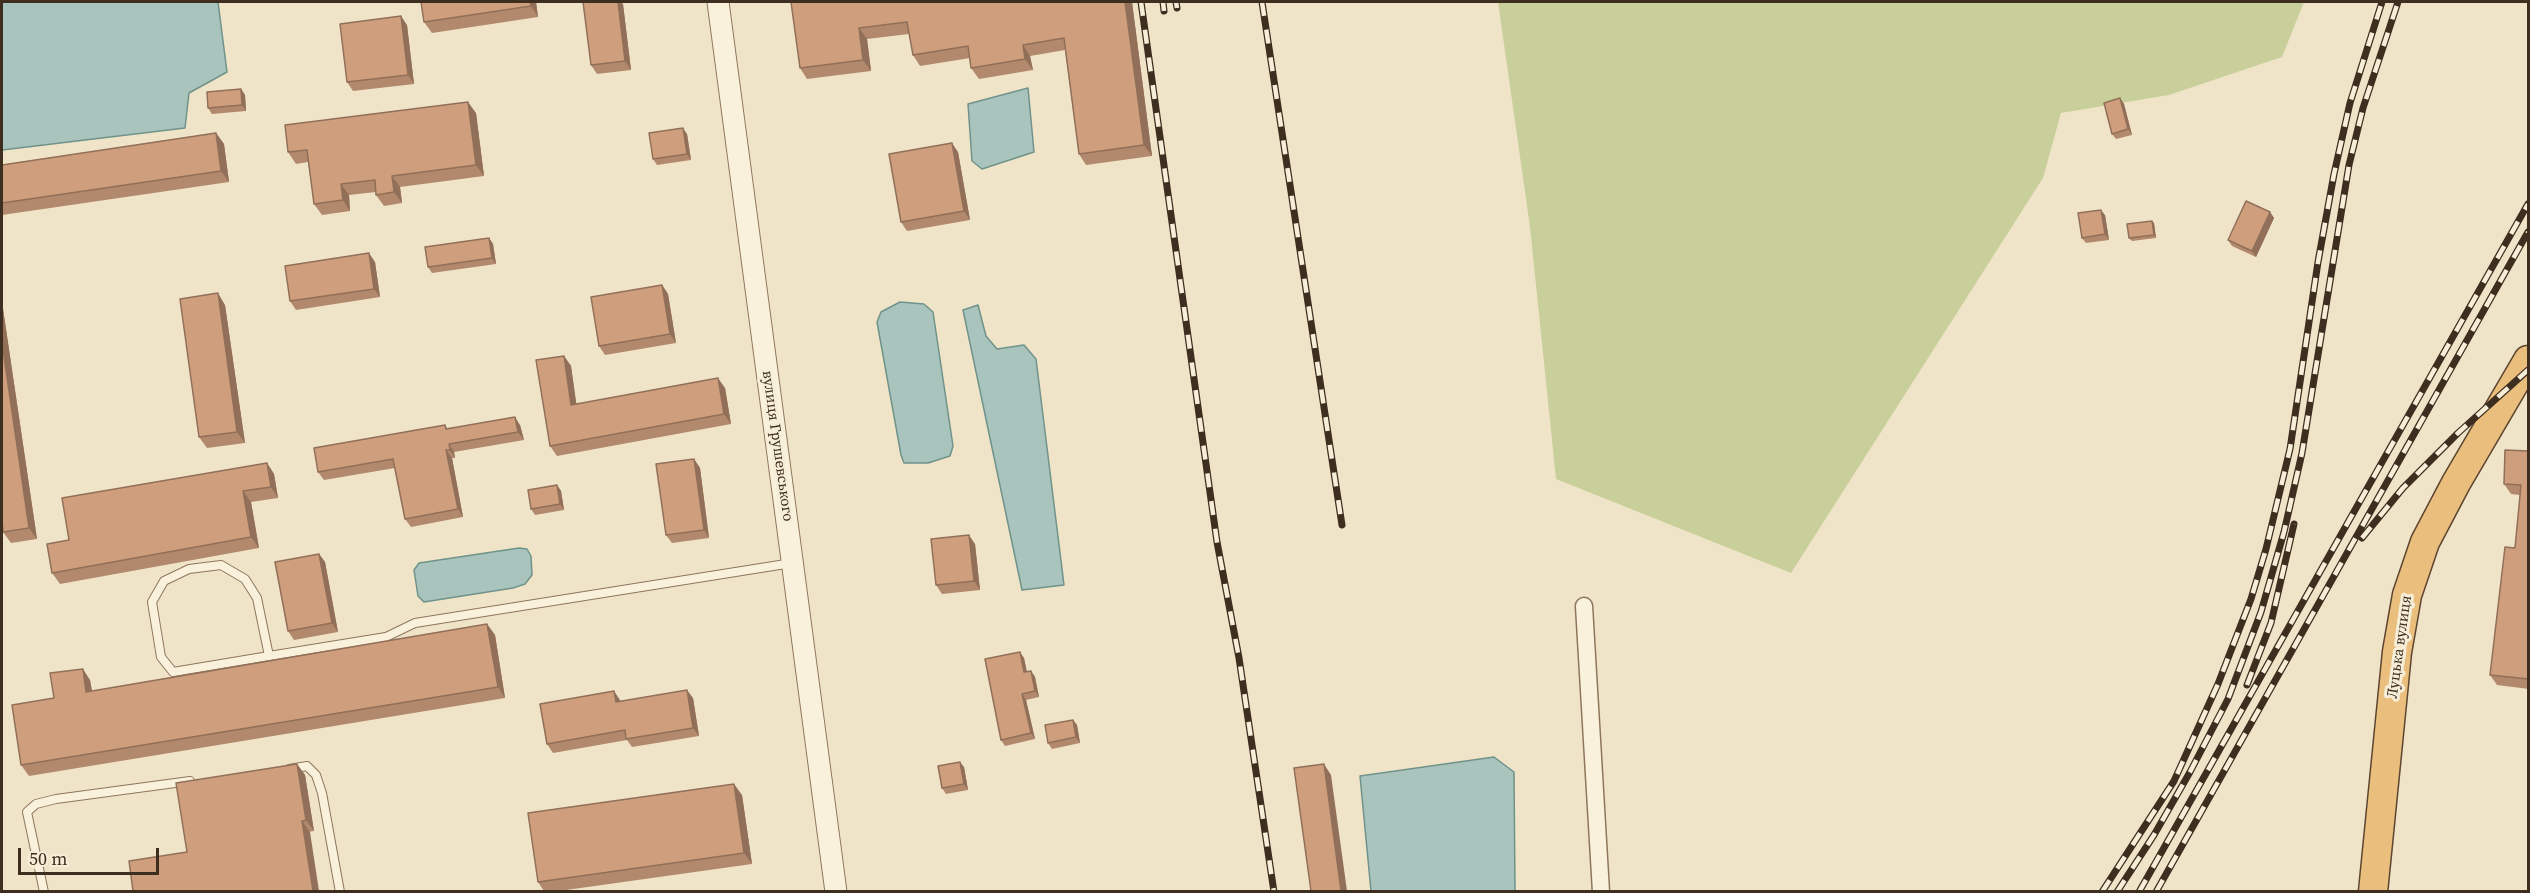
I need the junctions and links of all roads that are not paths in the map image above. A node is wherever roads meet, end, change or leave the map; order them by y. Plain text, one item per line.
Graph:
1 (717, 2) edge
2 (2529, 360) edge
3 (793, 563) junction
4 (1584, 606) dead end
5 (268, 656) junction
6 (284, 769) edge
7 (204, 780) edge
8 (44, 891) edge
9 (340, 891) edge
10 (836, 891) edge
11 (1601, 891) edge
12 (2373, 891) edge

1 - 3 street, вулиця Грушевського
2 - 12 highway, Луцька вулиця
3 - 5 lane
3 - 10 street, вулиця Грушевського
4 - 11 street
5 - 5 lane
6 - 9 lane
7 - 8 lane

